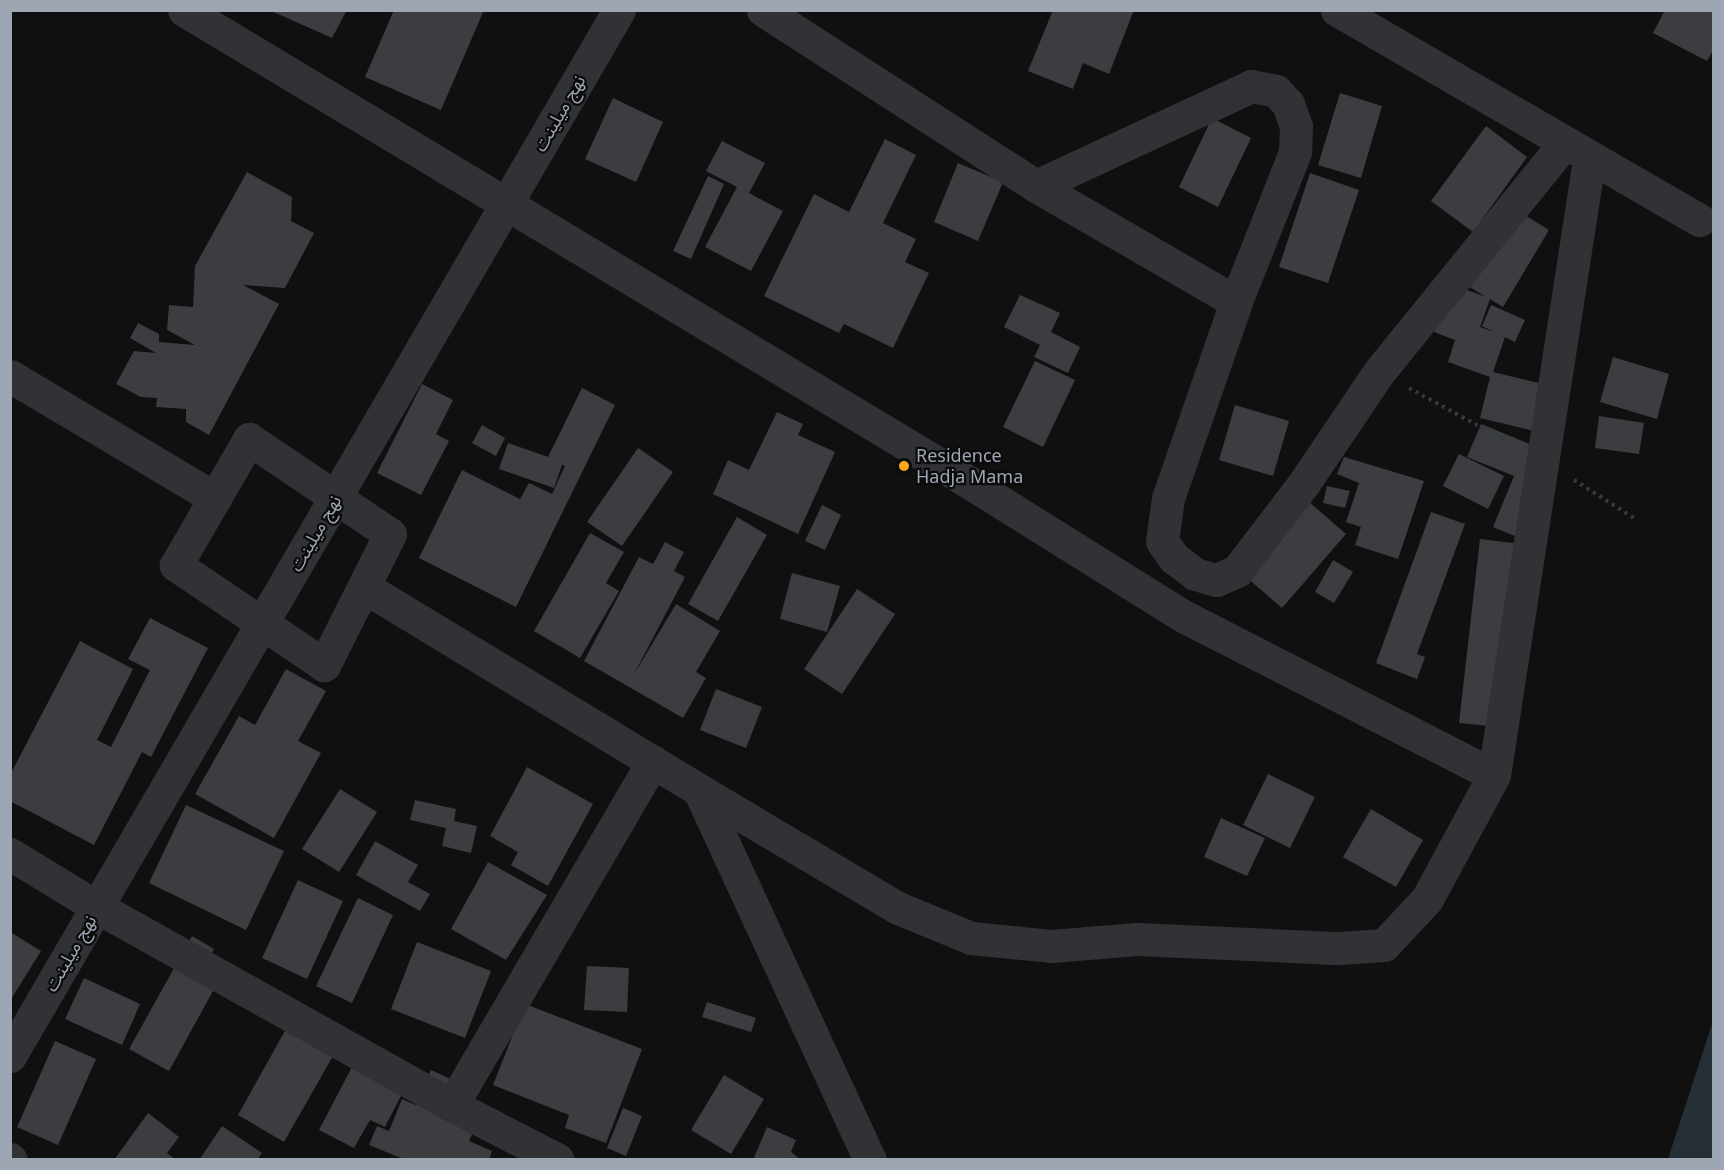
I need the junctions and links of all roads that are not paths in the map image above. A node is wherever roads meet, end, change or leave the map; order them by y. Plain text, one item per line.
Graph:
1 (184, 10) edge
2 (619, 10) edge
3 (763, 10) edge
4 (1337, 10) edge
5 (1576, 152) junction
6 (1036, 186) junction
7 (507, 203) junction
8 (1699, 220) dead end
9 (1236, 302) junction
10 (10, 376) edge
11 (215, 498) junction
12 (336, 498) junction
13 (364, 587) junction
14 (262, 625) junction
15 (652, 761) junction
16 (1494, 775) junction
17 (699, 790) junction
18 (777, 836) junction
19 (10, 854) edge
20 (741, 879) junction
21 (97, 907) junction
22 (10, 1056) edge
23 (452, 1106) junction
24 (558, 1160) edge
25 (870, 1160) edge

1 - 7 street
2 - 7 street, نهج ميلينت
3 - 6 street
4 - 5 street
5 - 8 street
5 - 9 street
5 - 16 street
6 - 9 street
6 - 9 street
7 - 12 street, نهج ميلينت
7 - 16 street
10 - 11 street
11 - 12 street
11 - 14 street
12 - 13 street
12 - 14 street, نهج ميلينت
13 - 14 street
13 - 15 street
14 - 21 street, نهج ميلينت
15 - 17 street
15 - 23 street
16 - 18 street
17 - 18 street
17 - 20 street
18 - 20 street
19 - 21 street
20 - 25 street
21 - 22 street, نهج ميلينت
21 - 23 street
23 - 24 street

